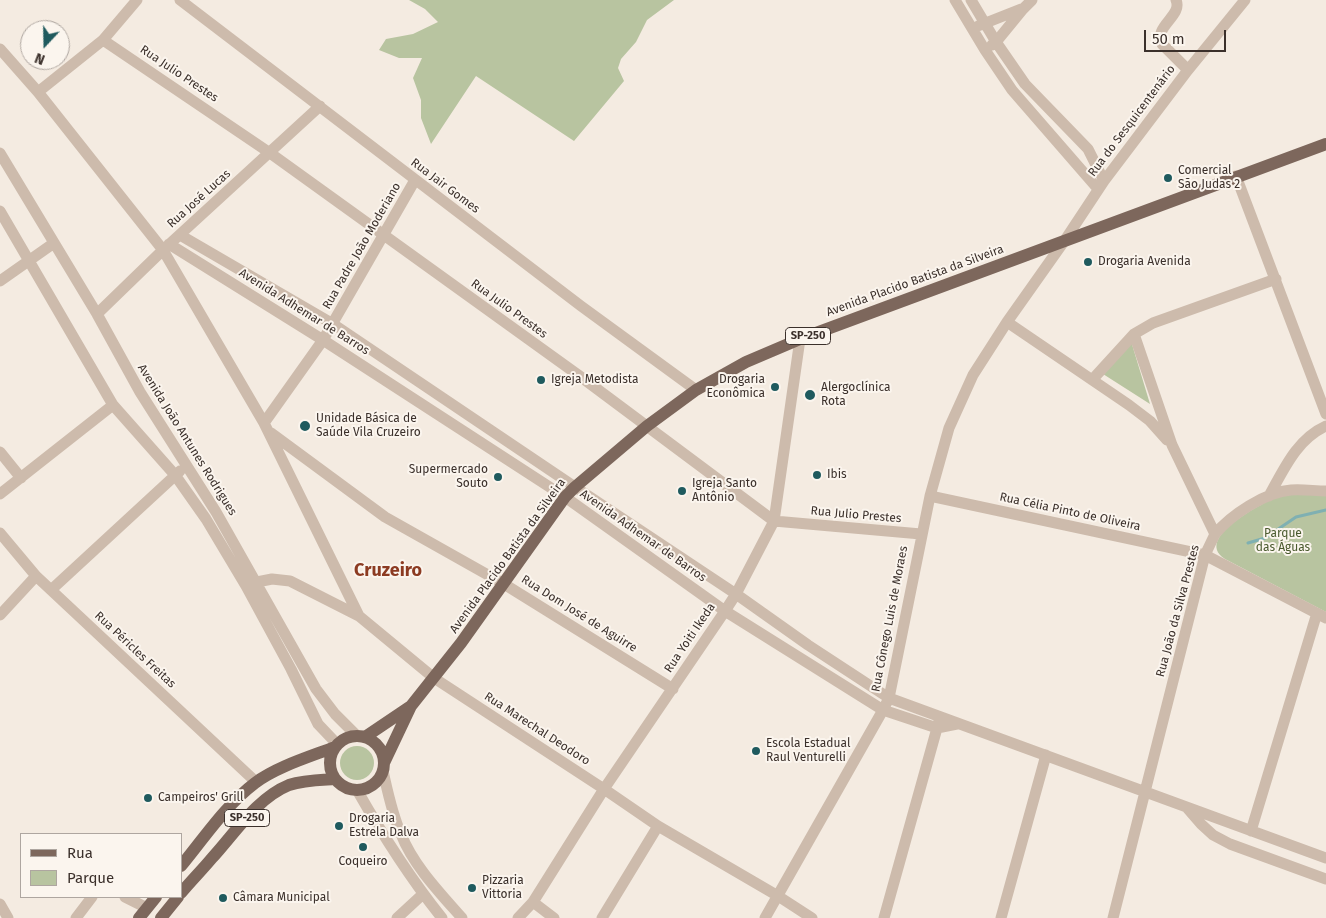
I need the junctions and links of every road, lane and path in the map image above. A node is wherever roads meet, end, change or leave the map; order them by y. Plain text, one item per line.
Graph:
1 (137, 0) edge
2 (180, 0) edge
3 (955, 0) edge
4 (971, 0) edge
5 (1032, 0) edge
6 (1176, 0) edge
7 (1245, 0) edge
8 (1023, 9) junction
9 (984, 24) junction
10 (972, 29) junction
11 (103, 40) junction
12 (996, 42) junction
13 (0, 49) edge
14 (985, 50) junction
15 (1188, 70) junction
16 (38, 92) junction
17 (320, 106) junction
18 (1326, 144) edge
19 (0, 153) edge
20 (270, 153) junction
21 (1236, 176) junction
22 (415, 180) junction
23 (1101, 185) junction
24 (0, 211) edge
25 (180, 235) junction
26 (384, 236) junction
27 (1065, 240) junction
28 (54, 243) junction
29 (166, 247) junction
30 (28, 260) junction
31 (1276, 279) junction
32 (0, 281) edge
33 (96, 314) junction
34 (1007, 322) junction
35 (333, 324) junction
36 (1134, 334) junction
37 (800, 339) junction
38 (323, 340) junction
39 (1092, 380) junction
40 (696, 390) junction
41 (443, 398) junction
42 (113, 404) junction
43 (434, 412) junction
44 (1326, 414) edge
45 (647, 426) junction
46 (1326, 426) edge
47 (267, 427) junction
48 (1172, 445) junction
49 (0, 452) edge
50 (187, 466) junction
51 (175, 475) junction
52 (21, 478) junction
53 (575, 487) junction
54 (1326, 491) edge
55 (0, 494) edge
56 (930, 496) junction
57 (1270, 496) junction
58 (565, 498) junction
59 (774, 521) junction
60 (0, 533) edge
61 (921, 534) junction
62 (1215, 534) junction
63 (1205, 555) junction
64 (36, 576) junction
65 (251, 584) junction
66 (504, 584) junction
67 (51, 590) junction
68 (736, 594) junction
69 (725, 611) junction
70 (0, 615) edge
71 (1322, 615) edge
72 (358, 616) junction
73 (808, 645) junction
74 (799, 658) junction
75 (434, 678) junction
76 (673, 689) junction
77 (889, 698) junction
78 (411, 706) junction
79 (883, 710) junction
80 (939, 723) junction
81 (361, 736) junction
82 (336, 746) junction
83 (1046, 755) junction
84 (383, 767) junction
85 (335, 779) junction
86 (256, 782) junction
87 (604, 789) junction
88 (357, 790) junction
89 (1146, 791) junction
90 (1187, 807) junction
91 (658, 826) junction
92 (1251, 831) junction
93 (1326, 858) edge
94 (415, 859) junction
95 (182, 865) edge
96 (404, 866) junction
97 (1326, 879) edge
98 (182, 892) edge
99 (423, 894) junction
100 (778, 896) junction
101 (91, 898) edge
102 (127, 898) edge
103 (155, 898) edge
104 (177, 898) edge
105 (532, 902) junction
106 (0, 904) edge
107 (143, 913) edge
108 (8, 918) edge
109 (76, 918) edge
110 (161, 918) edge
111 (397, 918) edge
112 (442, 918) edge
113 (462, 918) edge
114 (518, 918) edge
115 (554, 918) edge
116 (602, 918) edge
117 (765, 918) edge
118 (812, 918) edge
119 (884, 918) edge
120 (1001, 918) edge
121 (1113, 918) edge

1 - 11 street
2 - 17 street, Rua Jair Gomes
3 - 10 street
4 - 9 street
5 - 8 street
6 - 15 street
7 - 15 street, Rua do Sesquicentenário
8 - 9 street
8 - 12 street
9 - 10 street
9 - 12 street
10 - 14 street
11 - 16 street
11 - 20 street, Rua Julio Prestes
12 - 14 street
12 - 23 street
13 - 16 street, Avenida Adhemar de Barros
14 - 23 street
15 - 23 street, Rua do Sesquicentenário
16 - 29 street, Avenida Adhemar de Barros
17 - 20 street, Rua José Lucas
17 - 22 street, Rua Jair Gomes
18 - 21 main road, Avenida Placido Batista da Silveira / SP-250
19 - 28 street, Avenida João Antunes Rodrigues
20 - 25 street, Rua José Lucas
20 - 26 street, Rua Julio Prestes
21 - 27 main road, Avenida Placido Batista da Silveira / SP-250
21 - 31 street
22 - 26 street, Rua Padre João Moderiano
22 - 40 street, Rua Jair Gomes
23 - 27 street, Rua do Sesquicentenário
24 - 30 street, Avenida João Antunes Rodrigues
25 - 29 street, Rua José Lucas
25 - 35 street, Avenida Adhemar de Barros
26 - 35 street, Rua Padre João Moderiano
26 - 45 street, Rua Julio Prestes
27 - 34 street, Rua Cônego Luis de Moraes
27 - 37 main road, Avenida Placido Batista da Silveira / SP-250
28 - 30 street
28 - 33 street, Avenida João Antunes Rodrigues
29 - 33 street, Rua José Lucas
29 - 38 street, Avenida Adhemar de Barros
29 - 47 street, Avenida Adhemar de Barros
30 - 32 street
30 - 42 street, Avenida João Antunes Rodrigues
31 - 36 street
31 - 44 street
33 - 50 street, Avenida João Antunes Rodrigues
34 - 39 street, Rua João da Silva Prestes
34 - 56 street, Rua Cônego Luis de Moraes
35 - 38 street, Rua Padre João Moderiano
35 - 41 street, Avenida Adhemar de Barros
36 - 39 street
36 - 48 street, Rua João da Silva Prestes
37 - 40 main road, Avenida Placido Batista da Silveira / SP-250
37 - 59 street, Rua Yoiti Ikeda
38 - 43 street, Avenida Adhemar de Barros
38 - 47 street, Rua Padre João Moderiano
39 - 48 street, Rua João da Silva Prestes
40 - 45 main road, Avenida Placido Batista da Silveira / SP-250
41 - 43 street
41 - 53 street, Avenida Adhemar de Barros
42 - 51 street, Avenida João Antunes Rodrigues
42 - 52 street
43 - 58 street, Avenida Adhemar de Barros
45 - 53 main road, Avenida Placido Batista da Silveira / SP-250
45 - 59 street, Rua Julio Prestes
46 - 57 street
47 - 66 street, Rua Dom José de Aguirre
47 - 72 street, Avenida Adhemar de Barros
48 - 62 street, Rua João da Silva Prestes
49 - 52 street
50 - 51 street
50 - 65 street, Avenida João Antunes Rodrigues
51 - 65 street, Avenida João Antunes Rodrigues
51 - 67 street
52 - 55 street
53 - 58 main road, Avenida Placido Batista da Silveira / SP-250
53 - 68 street, Avenida Adhemar de Barros
54 - 57 street
56 - 61 street, Rua Cônego Luis de Moraes
56 - 63 street, Rua Célia Pinto de Oliveira
57 - 62 street
58 - 66 main road, Avenida Placido Batista da Silveira / SP-250
58 - 69 street, Avenida Adhemar de Barros
59 - 61 street, Rua Julio Prestes
59 - 68 street, Rua Yoiti Ikeda
60 - 64 street, Rua Péricles Freitas
61 - 77 street, Rua Cônego Luis de Moraes
62 - 63 street, Rua João da Silva Prestes
63 - 71 street, Rua Célia Pinto de Oliveira
63 - 89 street, Rua João da Silva Prestes
64 - 67 street, Rua Péricles Freitas
64 - 70 street
65 - 72 street, Rua Marechal Deodoro
65 - 81 street, Avenida João Antunes Rodrigues
65 - 82 street, Avenida João Antunes Rodrigues
66 - 75 main road, Avenida Placido Batista da Silveira / SP-250
66 - 76 street, Rua Dom José de Aguirre
67 - 86 street, Rua Péricles Freitas
68 - 69 street, Rua Yoiti Ikeda
68 - 73 street, Avenida Adhemar de Barros
69 - 74 street, Avenida Adhemar de Barros
69 - 76 street, Rua Yoiti Ikeda
71 - 92 street
72 - 75 street, Rua Marechal Deodoro
73 - 74 street
73 - 77 street, Avenida Adhemar de Barros
74 - 79 street, Avenida Adhemar de Barros
75 - 78 main road, Avenida Placido Batista da Silveira / SP-250
75 - 87 street, Rua Marechal Deodoro
76 - 87 street, Rua Yoiti Ikeda
77 - 79 street, Rua Cônego Luis de Moraes
77 - 80 street, Avenida Adhemar de Barros
78 - 81 main road, Avenida Placido Batista da Silveira / SP-250
78 - 84 main road, Avenida Placido Batista da Silveira / SP-250
79 - 80 street, Avenida Adhemar de Barros
79 - 100 street, Rua Cônego Luis de Moraes
80 - 83 street, Avenida Adhemar de Barros
80 - 119 street
81 - 82 main road, SP-250
81 - 84 main road
82 - 85 main road
82 - 86 main road, SP-250
83 - 89 street, Avenida Adhemar de Barros
83 - 120 street
84 - 88 main road, SP-250
84 - 94 street
85 - 88 main road
85 - 98 main road, SP-250
86 - 95 main road, SP-250
87 - 91 street, Rua Marechal Deodoro
87 - 105 street, Rua Yoiti Ikeda
88 - 96 street
89 - 90 street, Avenida Adhemar de Barros
89 - 121 street, Rua João da Silva Prestes
90 - 92 street, Avenida Adhemar de Barros
90 - 97 street, Avenida Adhemar de Barros
91 - 100 street, Rua Marechal Deodoro
91 - 116 street
92 - 93 street, Avenida Adhemar de Barros
94 - 96 street
94 - 113 street
96 - 99 street
99 - 111 street
99 - 112 street
100 - 117 street, Rua Cônego Luis de Moraes
100 - 118 street, Rua Marechal Deodoro
101 - 109 street
102 - 107 street
103 - 107 main road
104 - 110 main road
105 - 114 street, Rua Yoiti Ikeda
105 - 115 street
106 - 108 street

